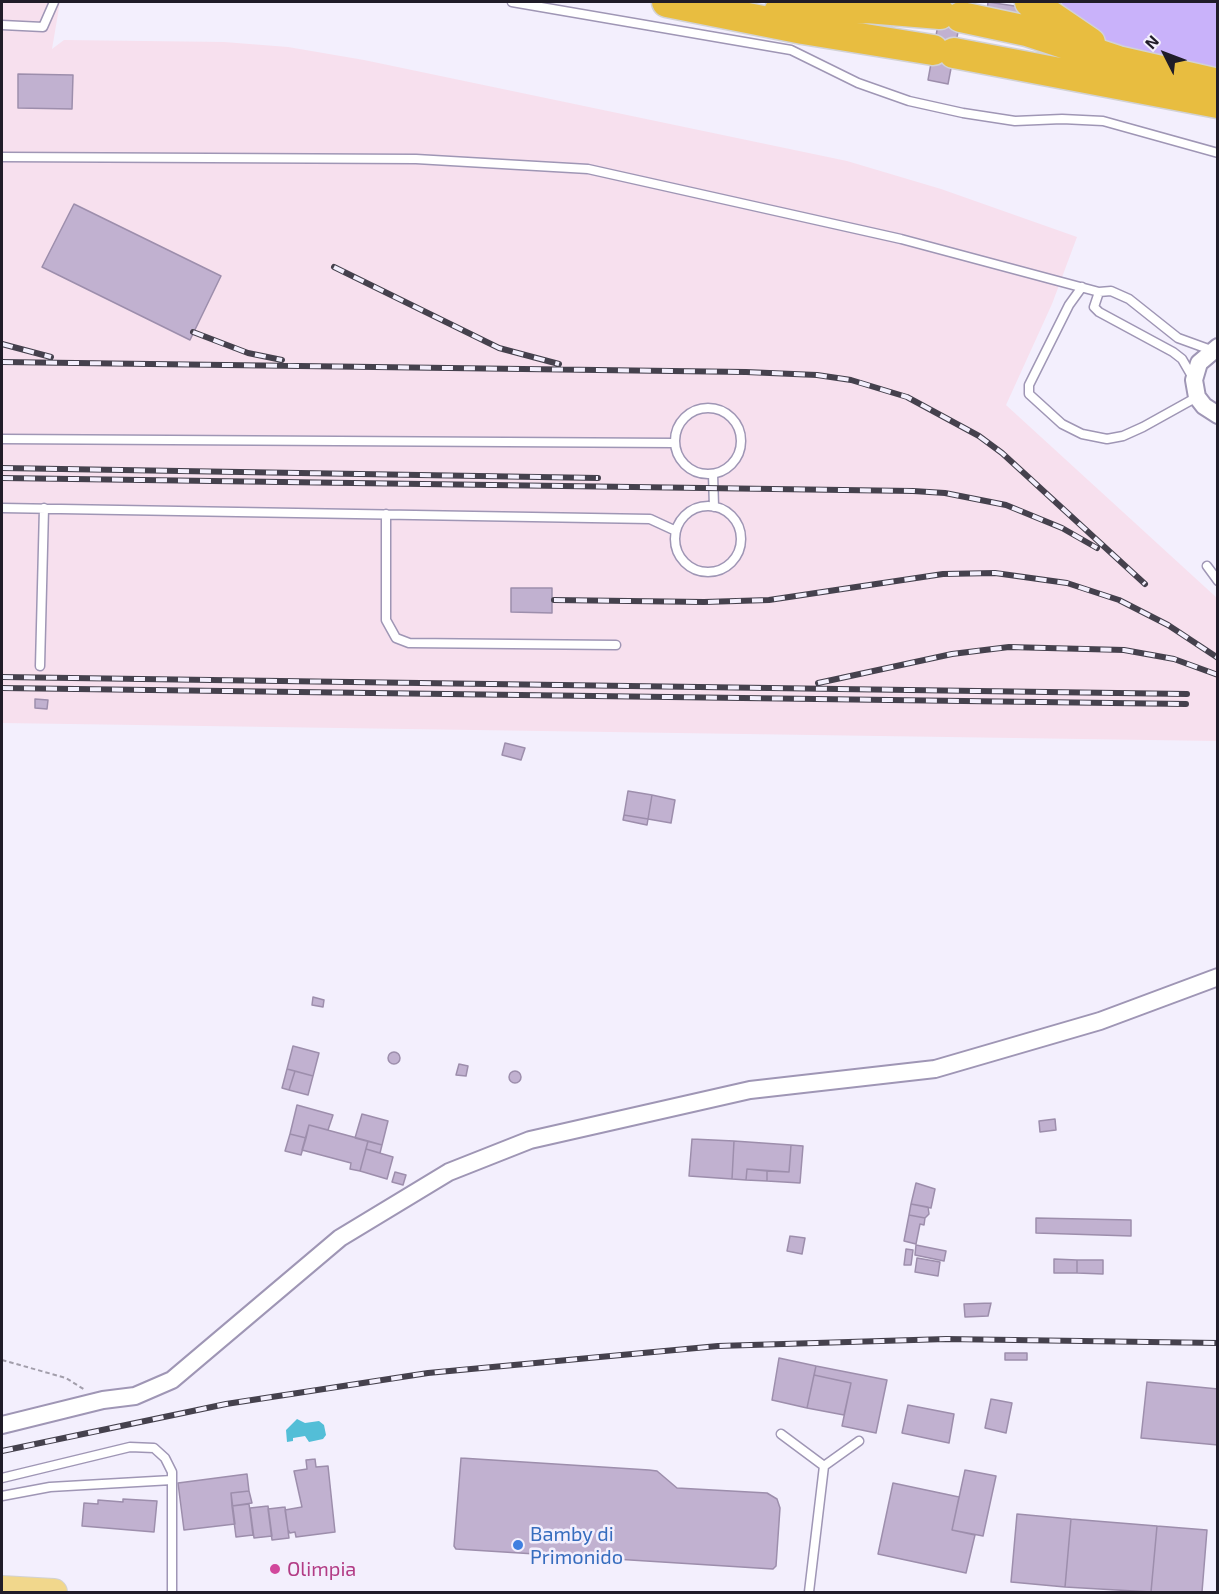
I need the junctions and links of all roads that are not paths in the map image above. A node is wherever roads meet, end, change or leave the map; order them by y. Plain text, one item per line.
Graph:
1 (54, 2) edge
2 (512, 2) edge
3 (667, 2) edge
4 (734, 2) edge
5 (763, 2) edge
6 (796, 2) edge
7 (1030, 2) edge
8 (2, 26) edge
9 (1118, 61) junction
10 (1218, 84) edge
11 (1218, 104) edge
12 (1218, 153) edge
13 (2, 157) edge
14 (1082, 287) junction
15 (1099, 292) junction
16 (1214, 348) edge
17 (1196, 388) junction
18 (1218, 415) edge
19 (2, 439) edge
20 (675, 443) junction
21 (713, 474) junction
22 (714, 507) junction
23 (2, 508) edge
24 (44, 508) junction
25 (387, 514) junction
26 (676, 531) junction
27 (1207, 566) dead end
28 (1218, 581) edge
29 (616, 645) dead end
30 (40, 666) dead end
31 (1218, 977) edge
32 (2, 1425) edge
33 (781, 1434) dead end
34 (859, 1442) dead end
35 (824, 1466) junction
36 (2, 1478) edge
37 (172, 1480) junction
38 (2, 1496) edge
39 (2, 1589) edge
40 (54, 1593) edge
41 (171, 1593) edge
42 (809, 1593) edge

1 - 8 lane
2 - 12 lane
3 - 11 highway
4 - 9 highway
5 - 6 highway
7 - 9 highway
9 - 10 highway
13 - 14 lane
14 - 15 lane
14 - 17 lane
15 - 16 lane
15 - 17 lane
16 - 17 street
17 - 18 street
19 - 20 lane
20 - 21 lane
20 - 21 lane
21 - 22 lane
22 - 26 lane
22 - 26 lane
23 - 24 lane
24 - 25 lane
24 - 30 lane
25 - 26 lane
25 - 29 lane
27 - 28 lane
31 - 32 street
33 - 35 lane
34 - 35 lane
35 - 42 lane
36 - 37 lane
37 - 38 lane
37 - 41 lane
39 - 40 main road

